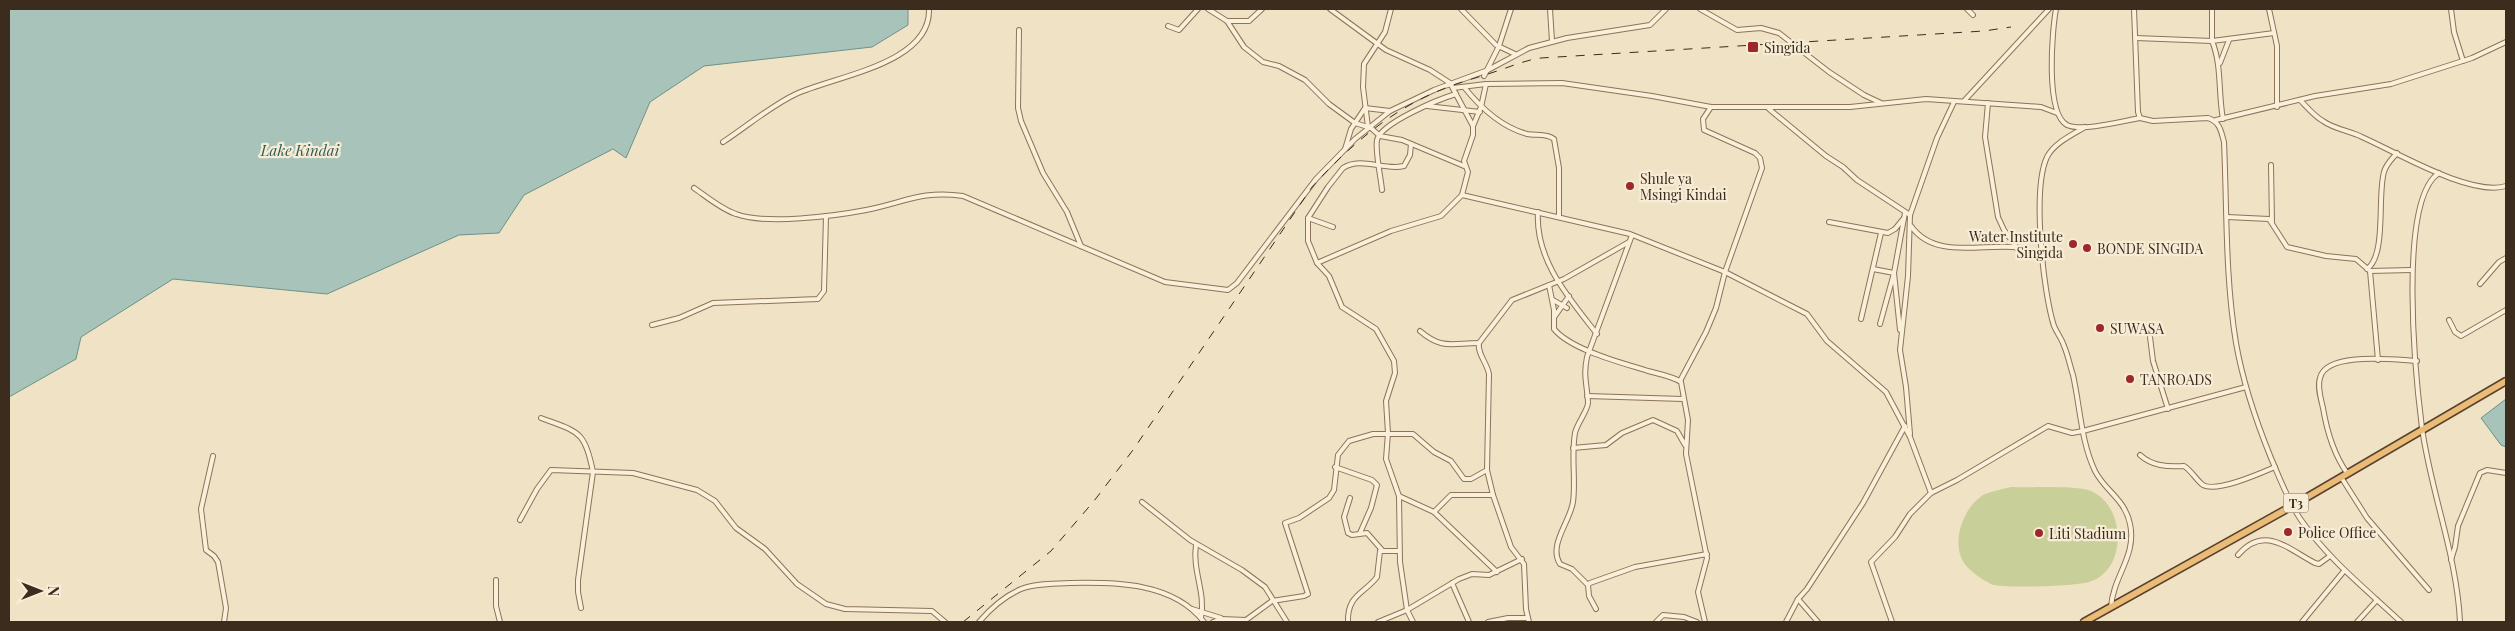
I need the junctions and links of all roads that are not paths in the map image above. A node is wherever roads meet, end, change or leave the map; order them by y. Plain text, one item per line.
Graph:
1 (929, 9) edge
2 (1198, 9) edge
3 (1208, 9) edge
4 (1262, 9) edge
5 (1330, 9) edge
6 (1392, 9) edge
7 (1461, 9) edge
8 (1511, 9) edge
9 (1550, 9) edge
10 (1666, 9) edge
11 (1700, 9) edge
12 (1967, 9) edge
13 (2049, 9) edge
14 (2056, 9) edge
15 (2134, 9) edge
16 (2212, 9) edge
17 (2268, 9) edge
18 (2451, 9) edge
19 (1973, 15) dead end
20 (1228, 21) junction
21 (1168, 26) dead end
22 (1019, 30) dead end
23 (2274, 33) junction
24 (2136, 38) junction
25 (2229, 40) junction
26 (1552, 41) junction
27 (2212, 41) junction
28 (2506, 42) edge
29 (1377, 44) junction
30 (1499, 46) junction
31 (1515, 54) junction
32 (2463, 61) junction
33 (2219, 66) junction
34 (1488, 70) junction
35 (1484, 76) dead end
36 (1450, 83) junction
37 (1486, 84) junction
38 (1464, 87) junction
39 (1453, 88) junction
40 (1456, 94) junction
41 (2300, 100) junction
42 (1964, 101) junction
43 (1954, 102) junction
44 (1883, 103) junction
45 (1988, 103) junction
46 (1426, 106) junction
47 (2278, 106) junction
48 (1711, 107) junction
49 (1365, 108) junction
50 (1768, 108) junction
51 (1480, 109) junction
52 (1390, 111) junction
53 (1464, 111) junction
54 (2057, 113) junction
55 (2140, 118) junction
56 (2223, 119) junction
57 (2216, 120) junction
58 (1355, 123) junction
59 (1474, 126) junction
60 (1368, 127) junction
61 (2085, 127) junction
62 (1380, 136) junction
63 (722, 142) dead end
64 (1411, 144) junction
65 (1344, 149) junction
66 (2397, 153) junction
67 (1380, 165) junction
68 (2271, 165) dead end
69 (1464, 166) junction
70 (2439, 173) junction
71 (2506, 186) edge
72 (694, 188) dead end
73 (1382, 190) dead end
74 (1462, 195) junction
75 (1538, 212) junction
76 (1910, 215) junction
77 (826, 216) junction
78 (1905, 216) junction
79 (1559, 217) junction
80 (2227, 217) junction
81 (1308, 218) junction
82 (1829, 222) dead end
83 (2272, 222) junction
84 (1911, 226) junction
85 (1333, 227) dead end
86 (1881, 233) junction
87 (1632, 235) junction
88 (1629, 242) junction
89 (1082, 246) junction
90 (2017, 248) junction
91 (2042, 257) junction
92 (2506, 258) edge
93 (1317, 263) junction
94 (1872, 269) junction
95 (2369, 270) junction
96 (2411, 270) junction
97 (1725, 272) junction
98 (1894, 273) junction
99 (1558, 281) junction
100 (2480, 284) dead end
101 (1548, 285) junction
102 (1569, 296) junction
103 (1553, 300) junction
104 (1562, 305) junction
105 (1567, 308) dead end
106 (2506, 310) edge
107 (1555, 316) junction
108 (1861, 319) dead end
109 (2449, 320) dead end
110 (1880, 324) dead end
111 (652, 325) dead end
112 (1420, 331) dead end
113 (1598, 334) junction
114 (1901, 337) junction
115 (2150, 337) dead end
116 (1479, 343) junction
117 (1591, 351) junction
118 (2378, 360) junction
119 (2417, 362) junction
120 (2506, 380) edge
121 (1680, 381) junction
122 (2246, 386) junction
123 (1587, 396) junction
124 (1683, 399) junction
125 (2168, 409) junction
126 (541, 418) dead end
127 (1905, 426) junction
128 (2422, 429) junction
129 (2084, 431) junction
130 (1388, 433) junction
131 (1910, 437) junction
132 (1686, 447) junction
133 (1573, 448) junction
134 (2140, 455) dead end
135 (213, 456) dead end
136 (1335, 467) junction
137 (2275, 467) junction
138 (1487, 470) junction
139 (593, 472) junction
140 (2347, 473) junction
141 (2506, 473) edge
142 (2341, 477) junction
143 (1931, 493) junction
144 (1492, 495) junction
145 (1399, 496) junction
146 (1350, 498) dead end
147 (1142, 502) dead end
148 (2292, 506) junction
149 (1434, 512) junction
150 (520, 520) dead end
151 (1360, 533) junction
152 (1196, 545) junction
153 (1382, 550) junction
154 (1399, 550) junction
155 (1706, 554) junction
156 (2238, 555) dead end
157 (2330, 556) junction
158 (1522, 559) junction
159 (2451, 560) junction
160 (2344, 571) junction
161 (1497, 572) junction
162 (496, 580) dead end
163 (1452, 583) junction
164 (1588, 585) junction
165 (2429, 590) dead end
166 (1798, 599) junction
167 (2377, 600) junction
168 (1272, 601) junction
169 (2111, 606) junction
170 (581, 608) dead end
171 (1190, 608) junction
172 (1596, 609) dead end
173 (1407, 610) junction
174 (1202, 611) junction
175 (1201, 618) junction
176 (1221, 618) junction
177 (1528, 620) edge
178 (224, 622) edge
179 (500, 622) edge
180 (945, 622) edge
181 (979, 622) edge
182 (1204, 622) edge
183 (1213, 622) edge
184 (1287, 622) edge
185 (1348, 622) edge
186 (1378, 622) edge
187 (1413, 622) edge
188 (1470, 622) edge
189 (1488, 622) edge
190 (1656, 622) edge
191 (1697, 622) edge
192 (1705, 622) edge
193 (1786, 622) edge
194 (1818, 622) edge
195 (1892, 622) edge
196 (2084, 622) edge
197 (2302, 622) edge
198 (2357, 622) edge
199 (2402, 622) edge
200 (2460, 622) edge

1 - 63 street
2 - 21 street
3 - 20 street
4 - 20 street
5 - 29 street
6 - 29 street
7 - 30 street
8 - 30 street
9 - 26 street
10 - 26 street
11 - 44 street
12 - 19 street
13 - 42 street
14 - 54 street
15 - 24 street
16 - 27 street
17 - 23 street
18 - 32 street
20 - 58 street
22 - 89 street
23 - 25 street
23 - 47 street
24 - 27 street
24 - 55 street
25 - 27 street
25 - 33 street
26 - 31 street
27 - 33 street
28 - 32 street
29 - 36 street
29 - 49 street
30 - 31 street
30 - 34 street
31 - 34 street
32 - 41 street
33 - 56 street
34 - 35 street
34 - 36 street
36 - 39 street
36 - 52 street
37 - 38 street
37 - 48 street
37 - 51 street
38 - 39 street
38 - 51 street
39 - 40 street
40 - 46 street
40 - 53 street
41 - 47 street
41 - 66 street
42 - 43 street
42 - 45 street
43 - 44 street
43 - 76 street
44 - 50 street
45 - 54 street
45 - 90 street
46 - 53 street
46 - 62 street
47 - 56 street
48 - 50 street
48 - 97 street
49 - 52 street
49 - 58 street
49 - 60 street
50 - 78 street
51 - 53 street
51 - 59 street
51 - 79 street
52 - 60 street
53 - 59 street
54 - 61 street
55 - 57 street
55 - 61 street
56 - 57 street
57 - 80 street
58 - 60 street
58 - 65 street
59 - 69 street
60 - 62 street
60 - 65 street
61 - 91 street
62 - 64 street
62 - 67 street
64 - 67 street
64 - 69 street
65 - 89 street
66 - 70 street
66 - 95 street
67 - 73 street
67 - 81 street
68 - 83 street
69 - 74 street
70 - 71 street
70 - 96 street
72 - 77 street
74 - 75 street
74 - 93 street
75 - 79 street
75 - 99 street
76 - 78 street
76 - 84 street
77 - 89 street
77 - 111 street
78 - 86 street
78 - 98 street
79 - 87 street
80 - 83 street
80 - 122 street
81 - 85 street
81 - 93 street
82 - 86 street
83 - 95 street
84 - 90 street
84 - 114 street
86 - 94 street
87 - 88 street
87 - 97 street
88 - 99 street
88 - 113 street
90 - 91 street
91 - 129 street
92 - 100 street
93 - 130 street
94 - 98 street
94 - 108 street
95 - 96 street
95 - 118 street
96 - 119 street
97 - 121 street
97 - 127 street
98 - 110 street
98 - 114 street
99 - 101 street
99 - 102 street
101 - 103 street
101 - 116 street
102 - 104 street
102 - 113 street
103 - 104 street
103 - 107 street
104 - 105 street
104 - 107 street
106 - 109 street
107 - 117 street
112 - 116 street
113 - 117 street
114 - 131 street
115 - 125 street
116 - 138 street
117 - 121 street
117 - 123 street
118 - 119 street
118 - 140 street
119 - 128 street
120 - 128 highway, T3
121 - 124 street
122 - 125 street
122 - 137 street
123 - 124 street
123 - 133 street
124 - 132 street
125 - 129 street
126 - 139 street
127 - 131 street
127 - 166 street
128 - 140 highway, T3
128 - 159 street
129 - 143 street
129 - 169 street
130 - 136 street
130 - 138 street
130 - 145 street
131 - 143 street
132 - 133 street
132 - 155 street
133 - 164 street
134 - 137 street
135 - 178 street
136 - 151 street
136 - 168 street
137 - 148 street
138 - 144 street
139 - 150 street
139 - 170 street
139 - 180 street
140 - 142 highway, T3
141 - 159 street
142 - 148 highway, T3
142 - 165 street
143 - 195 street
144 - 149 street
144 - 158 street
145 - 149 street
145 - 154 street
146 - 151 street
147 - 152 street
148 - 157 street
148 - 169 highway, T3
149 - 161 street
151 - 153 street
152 - 168 street
152 - 174 street
153 - 154 street
153 - 185 street
154 - 173 street
155 - 164 street
155 - 192 street
156 - 157 street
157 - 160 street
158 - 161 street
158 - 177 street
159 - 200 street
160 - 167 street
160 - 197 street
161 - 163 street
162 - 179 street
163 - 173 street
163 - 188 street
164 - 172 street
166 - 193 street
166 - 194 street
167 - 198 street
167 - 199 street
168 - 176 street
168 - 184 street
169 - 196 highway, T3
171 - 174 street
171 - 175 street
171 - 181 street
173 - 186 street
173 - 187 street
174 - 175 street
174 - 176 street
175 - 182 street
176 - 183 street
177 - 189 street
190 - 191 street

